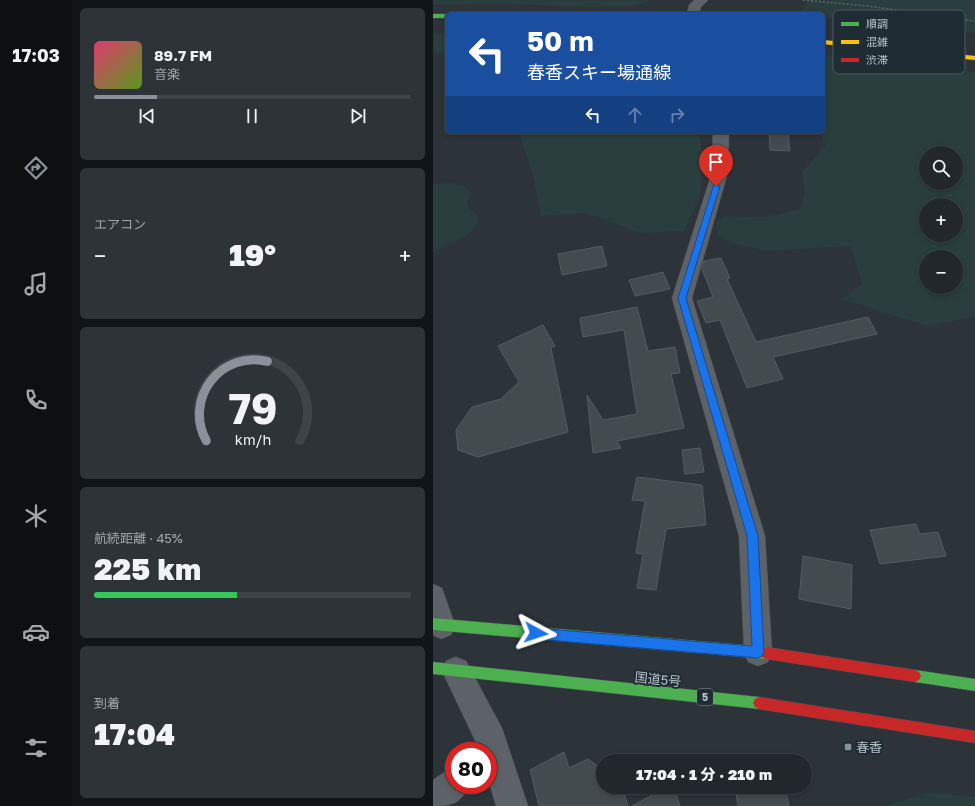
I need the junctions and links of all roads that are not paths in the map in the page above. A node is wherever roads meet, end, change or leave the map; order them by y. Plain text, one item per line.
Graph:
1 (702, 0) edge
2 (693, 12) edge
3 (433, 16) edge
4 (445, 16) edge
5 (445, 25) edge
6 (433, 26) edge
7 (965, 57) edge
8 (975, 58) edge
9 (721, 134) edge
10 (433, 597) edge
11 (437, 625) edge
12 (758, 652) junction
13 (444, 669) edge
14 (975, 685) edge
15 (975, 737) edge
16 (491, 742) edge
17 (497, 768) edge
18 (445, 791) edge
19 (433, 800) edge
20 (512, 806) edge

1 - 2 street
3 - 4 highway
5 - 6 highway
7 - 8 highway
9 - 12 street
10 - 11 street
11 - 12 highway
12 - 14 highway
13 - 15 highway, 国道5号 / 5
13 - 16 street
17 - 20 street
18 - 19 street

